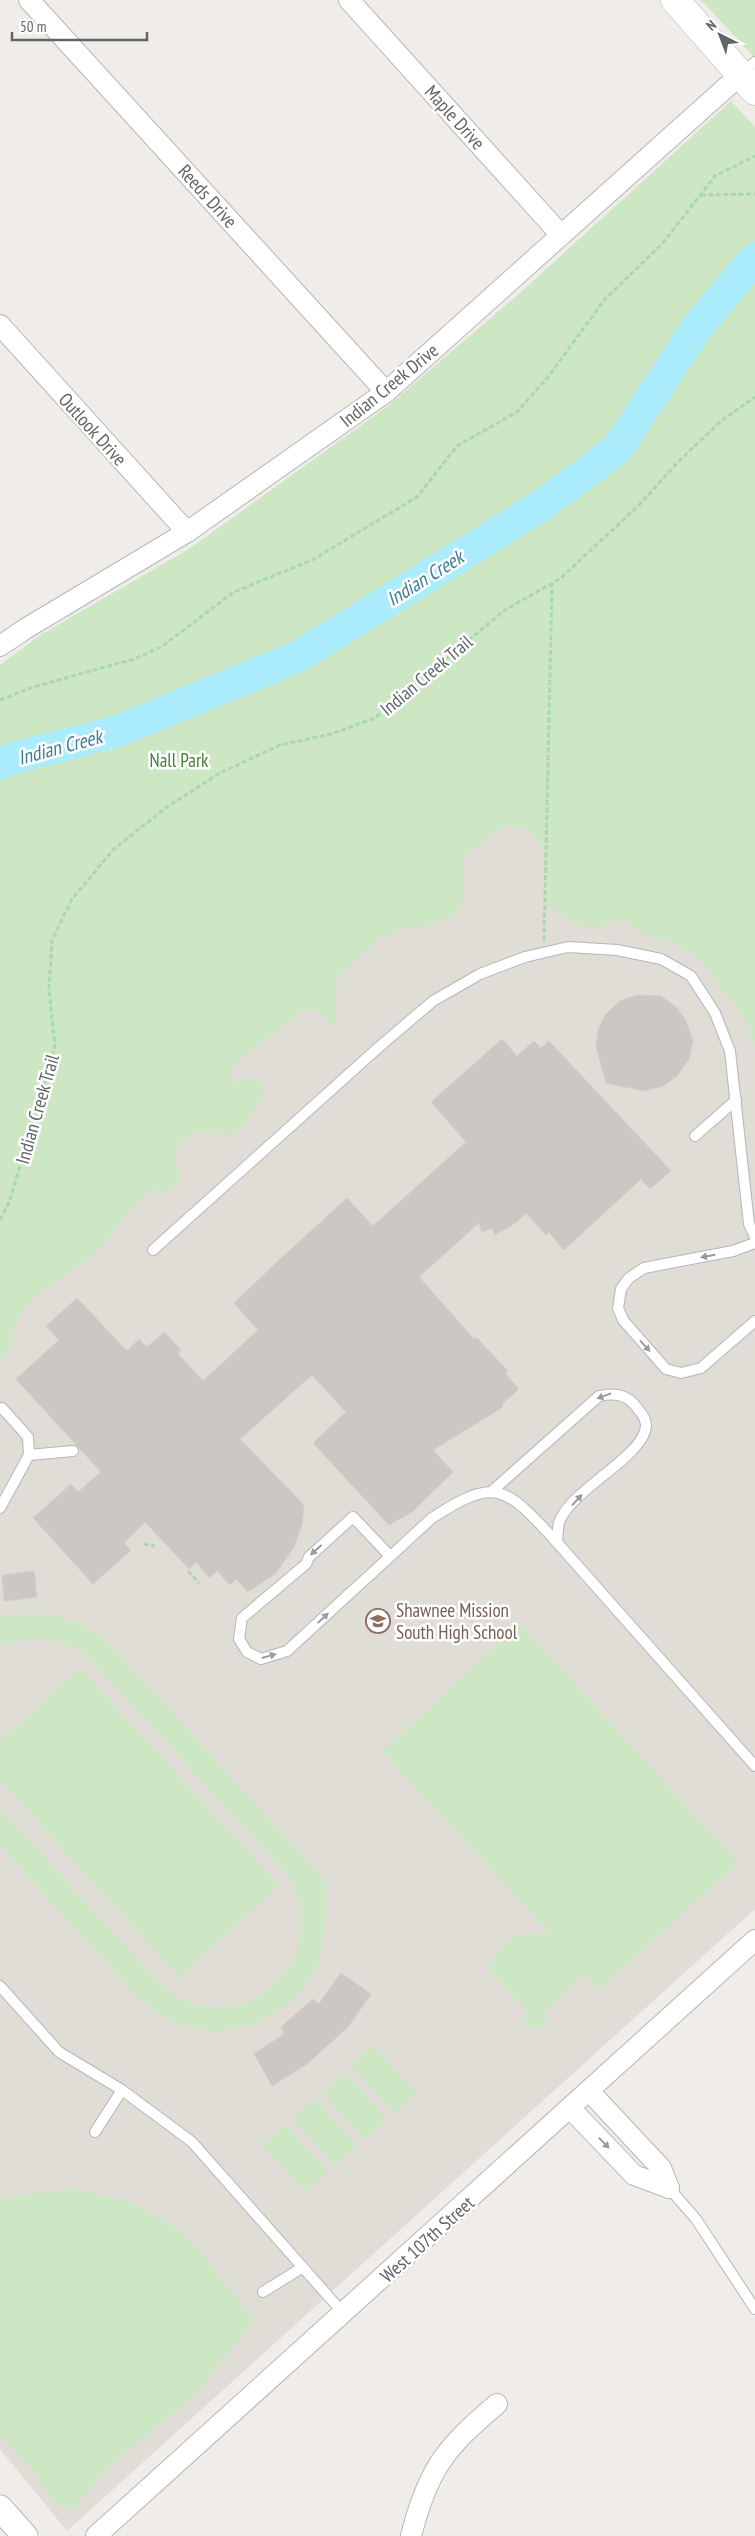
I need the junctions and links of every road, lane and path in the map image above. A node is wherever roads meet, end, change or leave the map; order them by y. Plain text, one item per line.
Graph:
1 (29, 0) edge
2 (349, 0) edge
3 (675, 0) edge
4 (750, 76) edge
5 (755, 156) edge
6 (755, 194) edge
7 (701, 195) junction
8 (561, 235) junction
9 (0, 325) edge
10 (386, 392) junction
11 (755, 397) edge
12 (187, 532) junction
13 (552, 584) junction
14 (0, 646) edge
15 (0, 700) edge
16 (544, 953) junction
17 (736, 1100) junction
18 (695, 1136) dead end
19 (0, 1220) edge
20 (755, 1237) edge
21 (755, 1243) edge
22 (153, 1250) dead end
23 (755, 1321) edge
24 (2, 1408) dead end
25 (73, 1451) dead end
26 (29, 1455) junction
27 (491, 1492) junction
28 (0, 1508) edge
29 (557, 1542) junction
30 (144, 1544) dead end
31 (155, 1546) dead end
32 (390, 1556) junction
33 (188, 1571) dead end
34 (199, 1583) dead end
35 (755, 1766) edge
36 (755, 1940) edge
37 (0, 1986) edge
38 (122, 2090) junction
39 (589, 2091) junction
40 (570, 2108) junction
41 (95, 2132) dead end
42 (669, 2188) junction
43 (303, 2267) junction
44 (263, 2292) dead end
45 (755, 2309) edge
46 (344, 2314) junction
47 (497, 2404) dead end
48 (0, 2508) edge
49 (25, 2536) edge
50 (96, 2536) edge
51 (411, 2536) edge

1 - 10 street, Reeds Drive
2 - 8 street, Maple Drive
3 - 4 main road
4 - 8 street, Indian Creek Drive
5 - 7 path
6 - 7 path
7 - 15 path
8 - 10 street, Indian Creek Drive
9 - 12 street, Outlook Drive
10 - 12 street, Indian Creek Drive
11 - 13 path, Indian Creek Trail
12 - 14 street, Indian Creek Drive
13 - 16 path
13 - 19 path, Indian Creek Trail
16 - 17 lane
16 - 22 lane
17 - 18 lane
17 - 20 lane
21 -> 23 lane
24 - 26 lane
25 - 26 lane
26 - 28 lane
27 - 29 lane
29 -> 27 lane
27 - 32 lane
29 - 35 lane
30 - 31 path
32 -> 32 lane
33 - 34 path
36 - 39 street, West 107th Street
37 - 38 lane
38 - 41 lane
38 - 43 lane
39 - 40 street, West 107th Street
39 - 42 street
40 -> 42 street
40 - 46 street, West 107th Street
42 - 45 lane
43 - 44 lane
43 - 46 lane
46 - 50 street, West 107th Street
47 - 51 street
48 - 49 street

